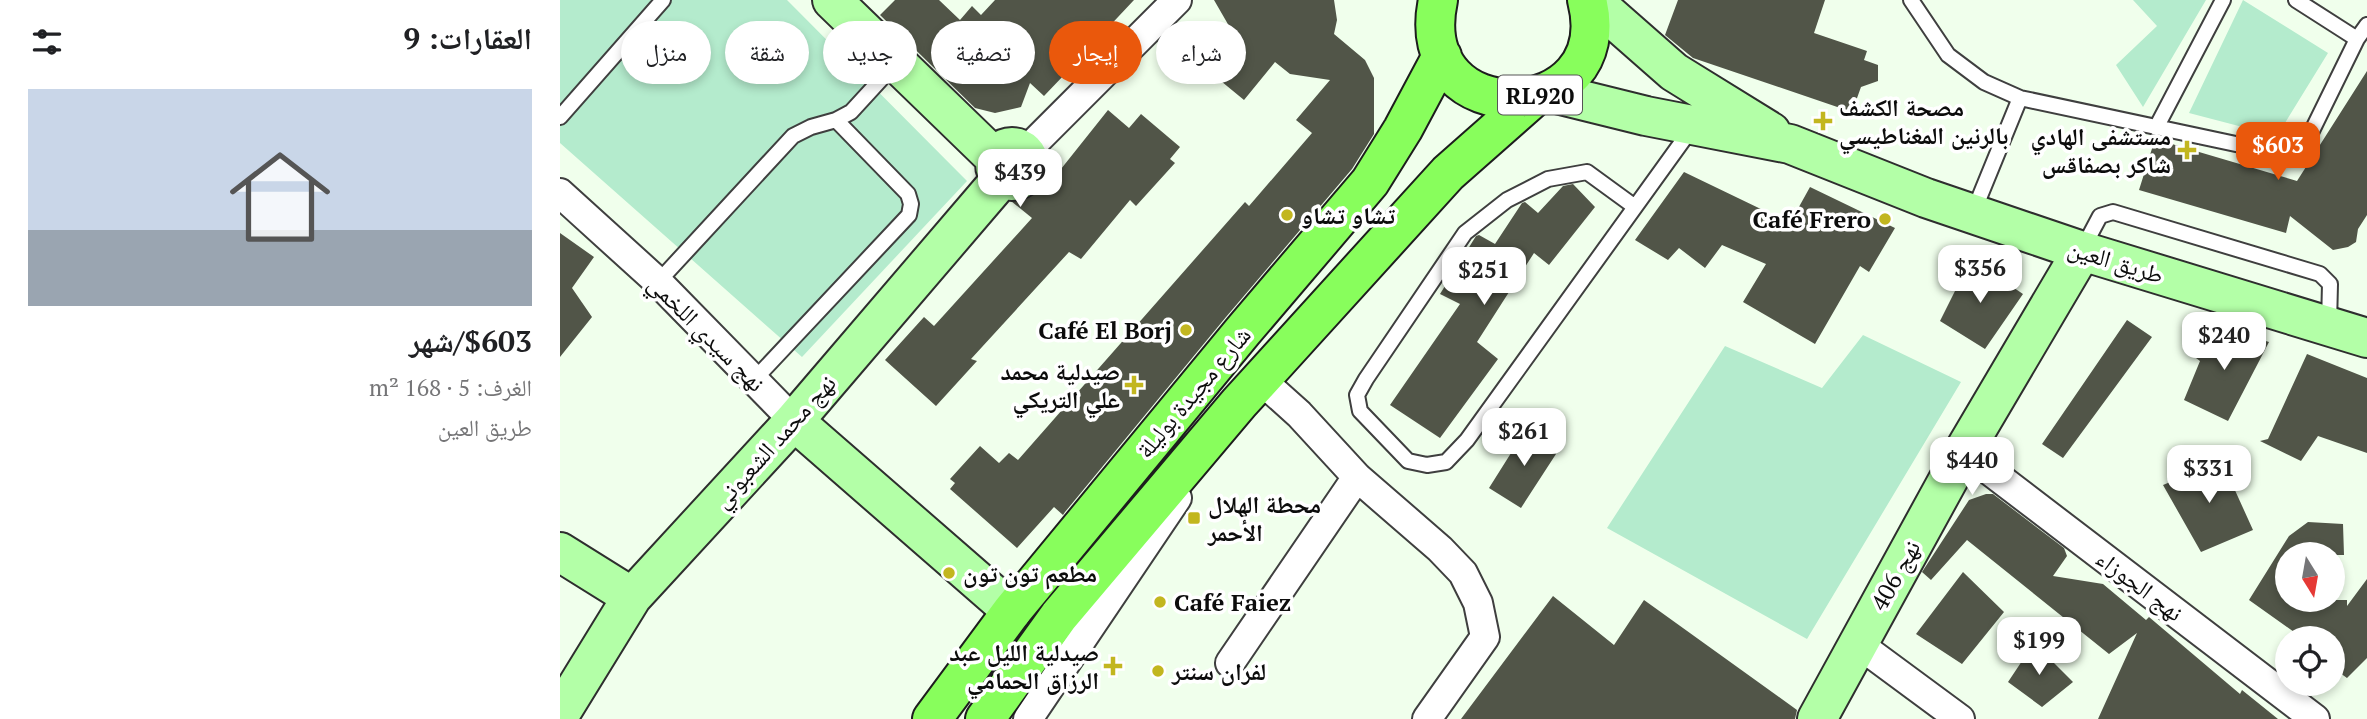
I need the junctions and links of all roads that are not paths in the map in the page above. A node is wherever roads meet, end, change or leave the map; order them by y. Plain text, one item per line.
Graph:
1 (663, 0) edge
2 (832, 0) edge
3 (1177, 0) edge
4 (1438, 0) edge
5 (1590, 0) edge
6 (1911, 0) edge
7 (2223, 0) edge
8 (2296, 0) edge
9 (853, 21) edge
10 (2367, 25) edge
11 (2357, 40) junction
12 (1441, 56) junction
13 (917, 82) edge
14 (877, 84) edge
15 (1541, 95) junction
16 (2020, 99) junction
17 (560, 117) edge
18 (836, 120) junction
19 (1695, 124) junction
20 (2156, 128) junction
21 (1790, 144) junction
22 (1007, 163) junction
23 (560, 193) edge
24 (1635, 207) junction
25 (1973, 214) junction
26 (2082, 251) junction
27 (658, 282) junction
28 (2367, 338) edge
29 (753, 381) junction
30 (1250, 392) junction
31 (794, 421) junction
32 (1964, 451) junction
33 (1357, 477) junction
34 (560, 552) edge
35 (632, 597) junction
36 (1012, 611) junction
37 (1857, 643) junction
38 (1230, 663) dead end
39 (560, 714) edge
40 (932, 719) edge
41 (985, 719) edge
42 (1028, 719) edge
43 (1427, 719) edge
44 (1817, 719) edge
45 (1960, 719) edge
46 (2315, 719) edge

1 - 17 lane
2 - 9 street
3 - 22 street, نهج محمد الشعبوني
4 - 12 main road, RL920
5 - 15 main road, RL920
5 - 21 street, طريق العين / RL920
6 - 16 lane
7 - 20 lane
8 - 11 lane
10 - 11 lane
11 - 20 lane
12 - 15 main road, RL920
12 - 36 main road, شارع مجيدة بوليلة
13 - 22 street
14 - 18 lane
15 - 19 street, طريق العين / RL920
15 - 30 main road, شارع مجيدة بوليلة
16 - 20 lane
16 - 25 lane
18 - 27 lane
18 - 29 lane
19 - 21 street, طريق العين / RL920
19 - 24 lane
21 - 25 street, طريق العين / RL920
22 - 31 street, نهج محمد الشعبوني
23 - 27 street, نهج سيدي اللخمي
24 - 24 lane
25 - 26 street, طريق العين / RL920
26 - 28 street, طريق العين / RL920
26 - 32 street, نهج 406
27 - 29 street, نهج سيدي اللخمي
29 - 31 street, نهج سيدي اللخمي
30 - 33 street
30 - 41 main road, شارع مجيدة بوليلة
30 - 42 street
31 - 35 street, نهج محمد الشعبوني
31 - 36 street, نهج سيدي اللخمي
32 - 37 street, نهج 406
32 - 46 street, نهج الجوزاء
33 - 38 street
33 - 43 street
34 - 35 street
35 - 39 street, نهج محمد الشعبوني
36 - 40 main road, شارع مجيدة بوليلة
37 - 44 street, نهج 406
37 - 45 street

